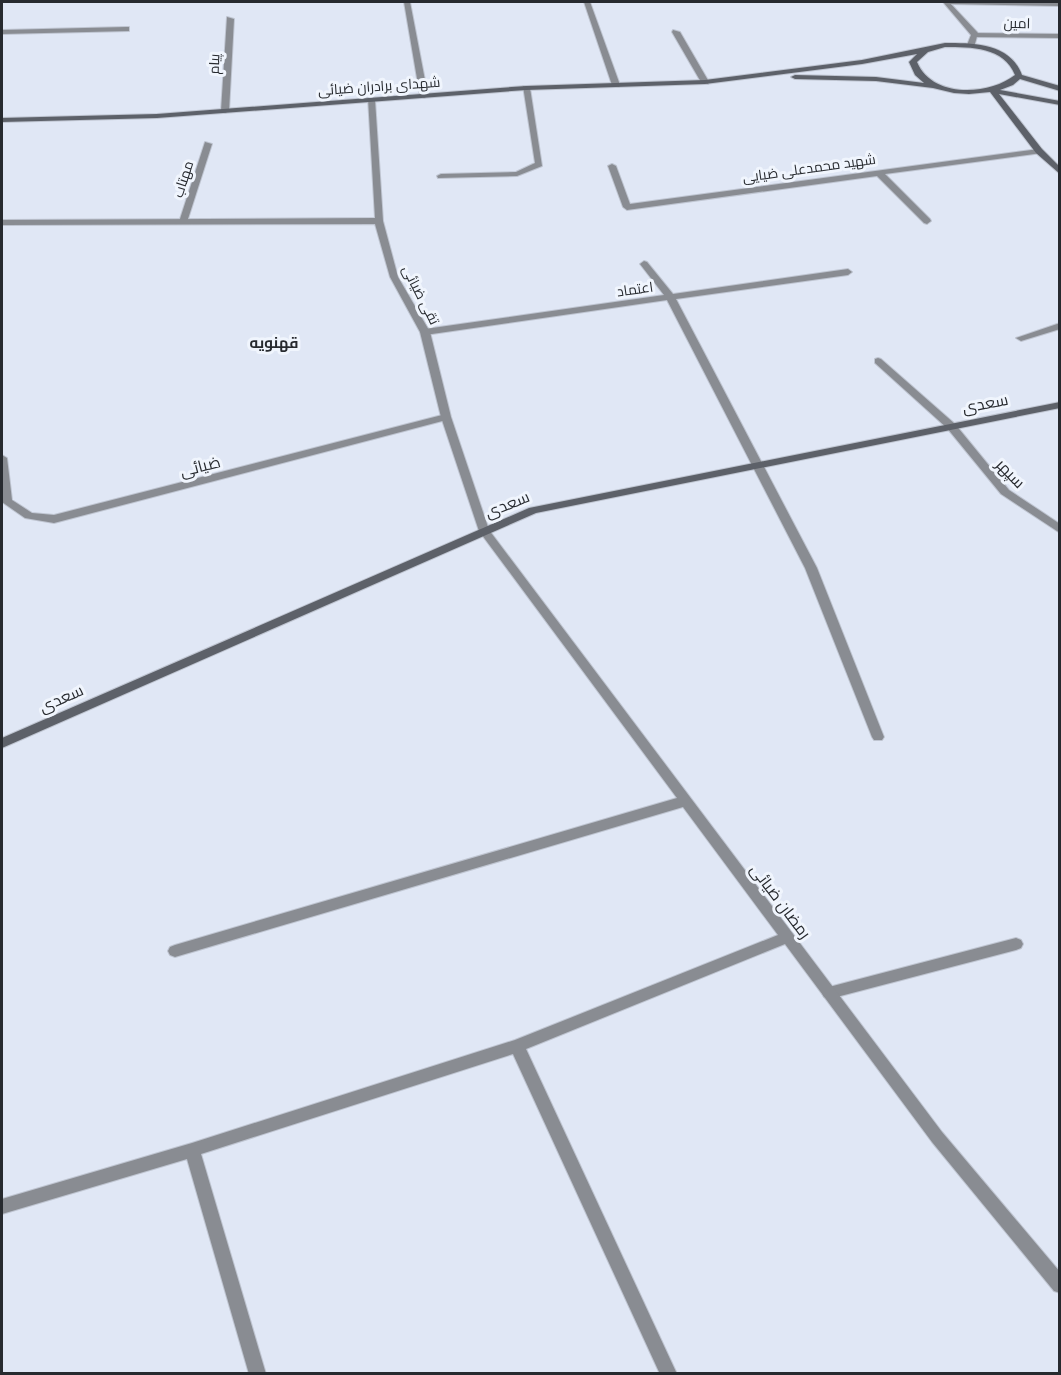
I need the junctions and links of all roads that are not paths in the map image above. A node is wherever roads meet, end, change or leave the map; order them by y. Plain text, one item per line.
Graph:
1 (407, 2) edge
2 (587, 2) edge
3 (947, 2) edge
4 (1059, 4) edge
5 (230, 19) dead end
6 (126, 29) dead end
7 (2, 32) edge
8 (676, 32) dead end
9 (975, 35) junction
10 (1059, 36) edge
11 (971, 45) junction
12 (925, 50) junction
13 (758, 76) junction
14 (1019, 76) junction
15 (705, 82) junction
16 (616, 85) junction
17 (526, 88) junction
18 (943, 88) junction
19 (1059, 89) edge
20 (993, 91) junction
21 (423, 96) junction
22 (371, 100) junction
23 (1059, 103) edge
24 (225, 111) junction
25 (2, 120) edge
26 (208, 144) dead end
27 (1039, 151) junction
28 (612, 166) dead end
29 (878, 172) junction
30 (1059, 172) edge
31 (441, 176) dead end
32 (379, 221) junction
33 (927, 221) dead end
34 (183, 222) junction
35 (2, 223) edge
36 (644, 264) dead end
37 (848, 272) dead end
38 (670, 297) junction
39 (1059, 326) edge
40 (425, 332) junction
41 (1021, 338) dead end
42 (878, 362) dead end
43 (1059, 405) edge
44 (446, 417) junction
45 (951, 426) junction
46 (2, 458) edge
47 (755, 465) junction
48 (1059, 530) edge
49 (484, 531) junction
50 (878, 737) dead end
51 (2, 742) edge
52 (685, 801) junction
53 (787, 937) junction
54 (1016, 944) dead end
55 (175, 951) dead end
56 (829, 993) junction
57 (517, 1046) junction
58 (192, 1150) junction
59 (2, 1207) edge
60 (1059, 1285) edge
61 (258, 1374) edge
62 (669, 1374) edge

1 - 21 street
2 - 16 street
3 - 4 street
3 - 9 street
5 - 24 street, پیام
6 - 7 street
8 - 15 street
9 - 10 street, امین
9 - 11 street
11 - 12 main road, شهدای برادران ضیائی
11 - 14 main road
12 - 13 main road, شهدای برادران ضیائی
12 - 18 main road
13 - 15 main road, شهدای برادران ضیائی
13 - 18 main road, شهدای برادران ضیائی
14 - 19 main road
14 - 20 main road
15 - 16 main road, شهدای برادران ضیائی
16 - 17 main road, شهدای برادران ضیائی
17 - 21 main road, شهدای برادران ضیائی
17 - 31 street
18 - 20 main road, شهدای برادران ضیائی
20 - 23 main road, شهدای برادران ضیائی
20 - 27 main road
21 - 22 main road, شهدای برادران ضیائی
22 - 24 main road, شهدای برادران ضیائی
22 - 32 street, تقی ضیائی
24 - 25 main road, شهدای برادران ضیائی
26 - 34 street, مهتاب
27 - 29 street, شهید محمدعلی ضیایی
27 - 30 main road
28 - 29 street, شهید محمدعلی ضیایی
29 - 33 street
32 - 34 street
32 - 40 street, تقی ضیائی
34 - 35 street
36 - 38 street
37 - 38 street, اعتماد
38 - 40 street, اعتماد
38 - 47 street
39 - 41 street
40 - 44 street, تقی ضیائی
42 - 45 street, سپهر
43 - 45 main road, سعدی
44 - 46 street, ضیائی
44 - 49 street, تقی ضیائی
45 - 47 main road, سعدی
45 - 48 street, سپهر
47 - 49 main road, سعدی
47 - 50 street
49 - 51 main road, سعدی
49 - 52 street, رمضان ضیائی
52 - 53 street, رمضان ضیائی
52 - 55 street
53 - 56 street, رمضان ضیائی
53 - 57 street
54 - 56 street
56 - 60 street, رمضان ضیائی
57 - 58 street
57 - 62 street
58 - 59 street
58 - 61 street

